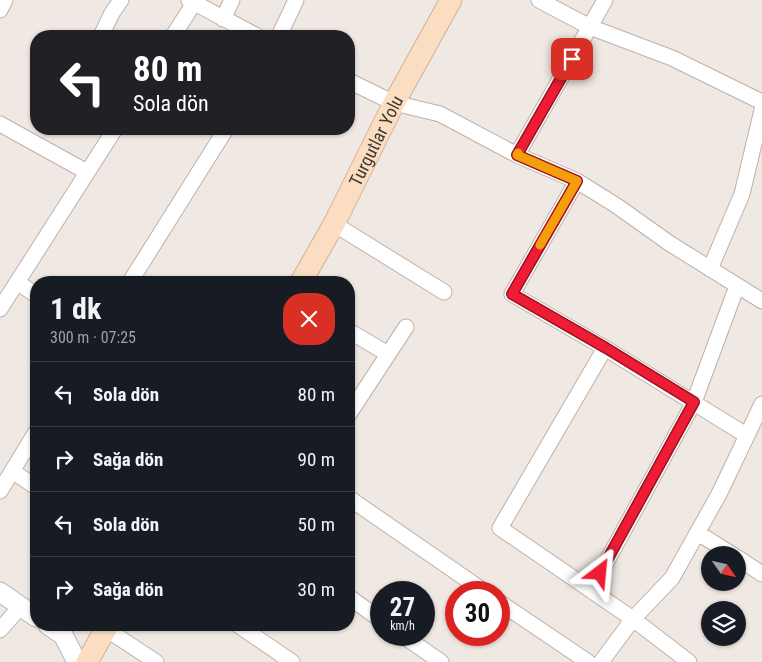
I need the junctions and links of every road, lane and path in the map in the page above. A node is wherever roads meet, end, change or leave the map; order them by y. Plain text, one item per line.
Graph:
1 (5, 0) edge
2 (121, 0) edge
3 (232, 0) edge
4 (296, 0) edge
5 (451, 0) edge
6 (539, 0) edge
7 (606, 0) edge
8 (192, 1) edge
9 (0, 10) edge
10 (223, 19) junction
11 (590, 27) junction
12 (104, 30) edge
13 (176, 30) edge
14 (245, 30) edge
15 (282, 30) edge
16 (355, 84) edge
17 (762, 102) edge
18 (394, 103) junction
19 (762, 110) edge
20 (0, 124) edge
21 (111, 135) edge
22 (222, 135) edge
23 (517, 155) junction
24 (87, 172) junction
25 (577, 181) junction
26 (334, 224) junction
27 (710, 269) junction
28 (134, 276) edge
29 (304, 276) edge
30 (17, 282) junction
31 (737, 286) junction
32 (30, 292) edge
33 (444, 292) dead end
34 (762, 301) edge
35 (0, 309) edge
36 (406, 327) dead end
37 (355, 335) edge
38 (606, 348) junction
39 (388, 354) junction
40 (694, 402) junction
41 (762, 404) edge
42 (355, 405) edge
43 (746, 435) junction
44 (30, 442) edge
45 (12, 471) junction
46 (30, 483) edge
47 (0, 492) edge
48 (355, 502) edge
49 (698, 533) junction
50 (719, 546) edge
51 (746, 563) edge
52 (762, 574) edge
53 (469, 581) edge
54 (591, 590) junction
55 (0, 592) edge
56 (355, 602) edge
57 (510, 609) edge
58 (29, 611) edge
59 (370, 612) edge
60 (634, 619) junction
61 (0, 630) edge
62 (57, 631) edge
63 (105, 631) edge
64 (113, 631) edge
65 (247, 631) edge
66 (418, 646) edge
67 (77, 662) edge
68 (88, 662) edge
69 (156, 662) edge
70 (292, 662) edge
71 (441, 662) edge
72 (588, 662) edge
73 (601, 662) edge
74 (689, 662) edge

1 - 9 street
2 - 12 street
3 - 10 street
4 - 15 street
5 - 18 main road, Turgutlar Yolu
6 - 11 street
7 - 11 street
8 - 10 street
8 - 13 street
10 - 14 street
11 - 17 street
11 - 23 street
16 - 18 street
18 - 23 street
18 - 26 main road, Turgutlar Yolu
19 - 27 street
20 - 24 street
21 - 24 street
22 - 28 street
23 - 25 street
24 - 30 street
25 - 27 street
25 - 38 street
26 - 29 main road, Turgutlar Yolu
26 - 33 street
27 - 31 street
30 - 32 street
30 - 35 street
31 - 34 street
31 - 40 street
36 - 39 street
37 - 39 street
38 - 40 street
38 - 54 street
39 - 42 street
40 - 43 street
40 - 54 street
41 - 43 street
43 - 49 street
44 - 45 street
45 - 46 street
45 - 47 street
48 - 53 street
49 - 50 street
49 - 60 street
51 - 52 street
54 - 60 street
55 - 58 street
56 - 59 street
57 - 72 street
58 - 61 street
60 - 73 street
60 - 74 street
62 - 67 street
63 - 68 main road
64 - 69 street
65 - 70 street
66 - 71 street

